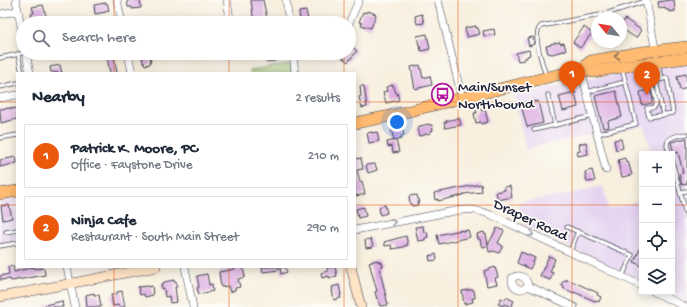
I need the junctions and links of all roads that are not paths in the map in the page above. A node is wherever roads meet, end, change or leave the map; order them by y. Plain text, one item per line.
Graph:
1 (16, 0) edge
2 (117, 0) edge
3 (227, 0) edge
4 (286, 0) edge
5 (359, 0) edge
6 (438, 0) edge
7 (646, 1) edge
8 (18, 11) junction
9 (0, 14) edge
10 (19, 16) edge
11 (120, 16) edge
12 (230, 16) edge
13 (288, 16) edge
14 (352, 16) edge
15 (687, 47) edge
16 (16, 54) edge
17 (657, 56) junction
18 (0, 58) edge
19 (687, 58) edge
20 (19, 60) edge
21 (27, 60) edge
22 (129, 60) edge
23 (294, 60) edge
24 (622, 66) junction
25 (581, 69) junction
26 (22, 72) edge
27 (30, 72) edge
28 (132, 72) edge
29 (295, 72) edge
30 (546, 78) junction
31 (658, 80) junction
32 (626, 82) junction
33 (16, 83) edge
34 (0, 87) edge
35 (587, 92) junction
36 (16, 95) edge
37 (548, 96) dead end
38 (0, 98) edge
39 (462, 98) junction
40 (663, 115) junction
41 (593, 116) junction
42 (356, 123) edge
43 (555, 125) junction
44 (534, 130) dead end
45 (597, 134) junction
46 (687, 134) edge
47 (16, 135) edge
48 (0, 138) edge
49 (669, 151) edge
50 (606, 170) dead end
51 (675, 173) edge
52 (16, 190) edge
53 (687, 191) edge
54 (680, 192) junction
55 (0, 194) edge
56 (687, 218) edge
57 (567, 228) dead end
58 (16, 230) edge
59 (356, 230) edge
60 (6, 232) dead end
61 (578, 232) junction
62 (16, 243) edge
63 (0, 246) edge
64 (569, 252) junction
65 (67, 268) edge
66 (151, 268) edge
67 (185, 268) edge
68 (351, 268) edge
69 (622, 277) junction
70 (70, 283) junction
71 (639, 285) edge
72 (528, 286) dead end
73 (660, 295) edge
74 (0, 297) edge
75 (75, 307) edge
76 (193, 307) edge
77 (361, 307) edge
78 (574, 307) edge
79 (686, 307) edge

1 - 8 street
2 - 11 street
3 - 12 street
4 - 13 street
5 - 14 street
6 - 39 street
7 - 17 street
7 - 30 lane
8 - 9 street
8 - 10 street
15 - 17 main road
16 - 18 lane
17 - 19 main road
17 - 24 main road
17 -> 25 main road
17 - 31 lane
20 - 26 lane
21 - 27 street
22 - 28 street
23 - 29 street
24 - 25 main road
24 - 32 lane
25 - 30 main road
25 - 35 street
30 - 39 main road
31 - 40 lane
31 - 40 lane
31 - 40 lane
32 - 35 lane
32 - 45 lane
33 - 34 lane
35 - 41 street
36 - 38 street
37 - 43 lane
39 - 42 main road
41 - 43 lane
41 - 45 street
43 - 44 lane
45 - 50 street
46 - 49 lane
47 - 48 lane
51 - 54 lane
52 - 55 main road
53 - 54 lane
54 - 56 lane
57 - 61 lane
58 - 60 lane
59 -> 64 street, Draper Road
61 - 64 lane
61 - 69 lane
62 - 63 lane
64 - 69 street, Draper Road
65 - 70 street
66 - 70 street
67 - 76 street
68 - 77 street
69 - 71 street, Draper Road
70 - 74 street
70 - 75 street
72 - 78 street
73 - 79 street

